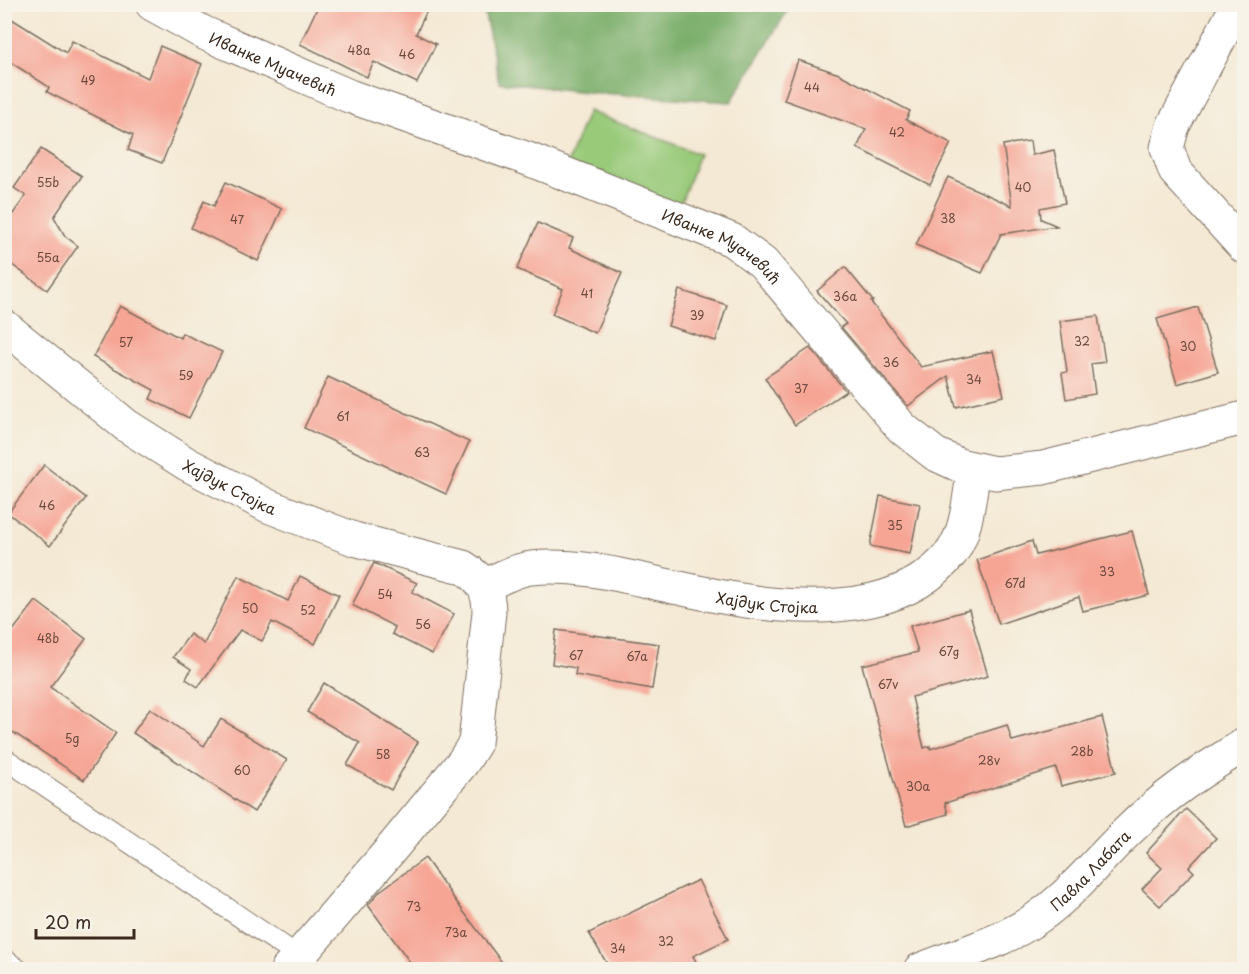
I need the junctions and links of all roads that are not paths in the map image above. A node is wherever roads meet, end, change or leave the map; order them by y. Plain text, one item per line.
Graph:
1 (152, 4) edge
2 (1238, 4) edge
3 (1245, 247) edge
4 (4, 326) edge
5 (1245, 418) edge
6 (974, 469) junction
7 (484, 586) junction
8 (1245, 745) edge
9 (4, 758) edge
10 (4, 959) edge
11 (292, 963) edge
12 (19, 969) edge
13 (920, 969) edge

1 - 6 street, Иванке Муачевић
2 - 3 street
4 - 7 street, Хајдук Стојка
5 - 6 street, Иванке Муачевић
6 - 7 street, Хајдук Стојка
7 - 11 street
8 - 13 street, Павла Лабата
9 - 11 lane
10 - 12 lane

